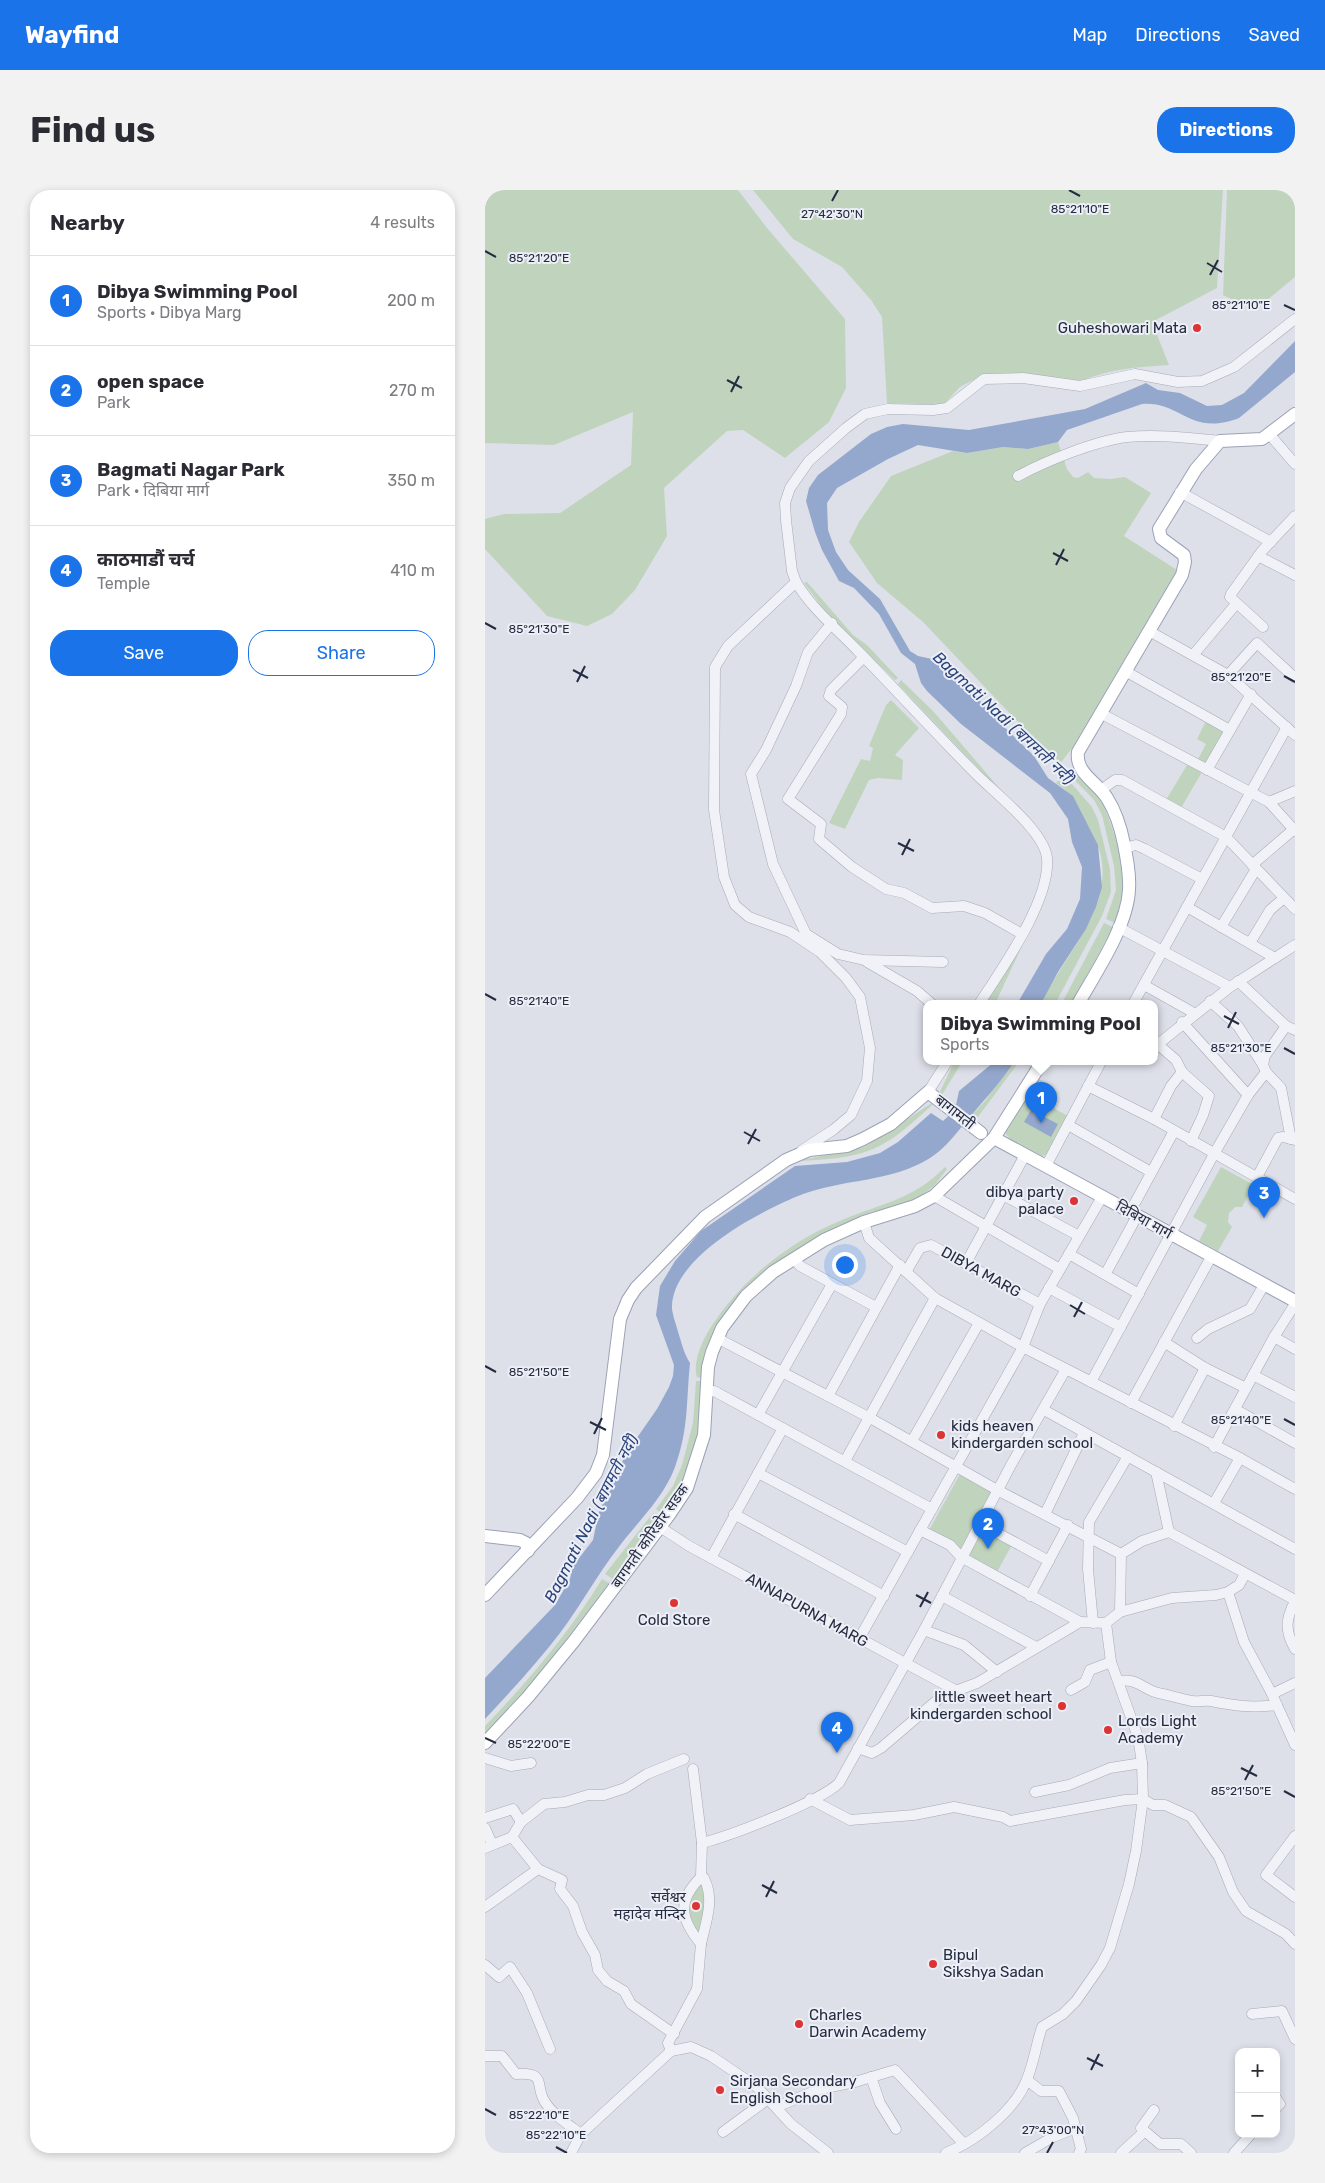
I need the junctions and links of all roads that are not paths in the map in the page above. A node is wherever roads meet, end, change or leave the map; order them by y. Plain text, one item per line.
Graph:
1 (1295, 319) edge
2 (1295, 414) edge
3 (1270, 435) junction
4 (1220, 441) junction
5 (1295, 464) edge
6 (1018, 476) dead end
7 (1180, 492) junction
8 (1295, 516) edge
9 (1271, 542) junction
10 (1258, 556) junction
11 (1295, 576) edge
12 (796, 582) junction
13 (1237, 604) junction
14 (832, 623) junction
15 (1263, 627) dead end
16 (1149, 631) junction
17 (1194, 654) junction
18 (864, 657) junction
19 (1125, 671) junction
20 (1228, 675) junction
21 (1295, 678) edge
22 (1251, 694) junction
23 (1100, 713) junction
24 (1230, 730) junction
25 (1292, 731) edge
26 (1207, 770) junction
27 (1101, 790) junction
28 (1295, 791) edge
29 (1250, 793) junction
30 (1269, 802) junction
31 (1294, 830) edge
32 (1226, 837) junction
33 (1125, 848) junction
34 (1254, 867) junction
35 (1203, 879) junction
36 (1283, 898) junction
37 (1187, 907) junction
38 (1295, 909) edge
39 (1221, 927) junction
40 (1118, 928) junction
41 (1023, 934) junction
42 (1250, 943) junction
43 (1295, 945) edge
44 (1162, 951) junction
45 (1275, 958) junction
46 (864, 960) junction
47 (943, 962) dead end
48 (1144, 984) junction
49 (1234, 984) junction
50 (927, 1000) edge
51 (982, 1000) edge
52 (1080, 1000) edge
53 (1135, 1000) edge
54 (1210, 1001) junction
55 (1194, 1013) junction
56 (1182, 1022) junction
57 (1291, 1028) edge
58 (1158, 1042) edge
59 (1158, 1044) edge
60 (945, 1065) edge
61 (1040, 1065) edge
62 (1100, 1065) edge
63 (1265, 1068) junction
64 (1182, 1072) junction
65 (1089, 1086) junction
66 (928, 1092) junction
67 (1248, 1095) junction
68 (1154, 1119) junction
69 (1068, 1125) junction
70 (1174, 1131) junction
71 (981, 1133) dead end
72 (994, 1138) junction
73 (1191, 1140) junction
74 (1293, 1140) edge
75 (1214, 1154) junction
76 (1025, 1155) junction
77 (786, 1160) junction
78 (1046, 1166) junction
79 (1151, 1172) junction
80 (1257, 1177) junction
81 (1003, 1194) junction
82 (934, 1196) junction
83 (1102, 1197) junction
84 (1295, 1199) edge
85 (1134, 1214) junction
86 (863, 1222) junction
87 (986, 1226) junction
88 (1079, 1236) junction
89 (1171, 1236) junction
90 (1069, 1254) junction
91 (1211, 1257) junction
92 (794, 1258) junction
93 (966, 1263) junction
94 (903, 1269) junction
95 (1060, 1269) junction
96 (1106, 1273) junction
97 (832, 1284) junction
98 (1264, 1285) junction
99 (1049, 1288) junction
100 (1139, 1294) junction
101 (935, 1298) junction
102 (1295, 1302) edge
103 (1040, 1304) junction
104 (875, 1307) junction
105 (979, 1323) junction
106 (1121, 1327) junction
107 (1274, 1337) junction
108 (717, 1338) junction
109 (1197, 1338) dead end
110 (1164, 1342) junction
111 (1023, 1347) junction
112 (1295, 1349) edge
113 (1205, 1368) junction
114 (1067, 1370) junction
115 (783, 1372) junction
116 (1253, 1375) junction
117 (1091, 1382) junction
118 (1245, 1388) junction
119 (707, 1392) junction
120 (828, 1396) junction
121 (1295, 1397) edge
122 (1131, 1403) junction
123 (1235, 1409) junction
124 (1044, 1410) junction
125 (758, 1415) junction
126 (870, 1418) junction
127 (1174, 1426) junction
128 (783, 1428) junction
129 (1084, 1433) junction
130 (912, 1441) junction
131 (1295, 1443) edge
132 (1214, 1447) junction
133 (1128, 1456) junction
134 (1240, 1458) junction
135 (845, 1461) junction
136 (956, 1466) junction
137 (1156, 1472) junction
138 (758, 1473) junction
139 (1295, 1489) edge
140 (999, 1491) junction
141 (1214, 1503) junction
142 (932, 1509) junction
143 (734, 1514) junction
144 (1045, 1514) junction
145 (981, 1524) junction
146 (1068, 1525) junction
147 (660, 1527) junction
148 (921, 1530) junction
149 (1169, 1532) junction
150 (485, 1536) edge
151 (1088, 1536) junction
152 (1295, 1549) edge
153 (528, 1551) junction
154 (908, 1552) junction
155 (1121, 1554) junction
156 (961, 1557) junction
157 (711, 1558) junction
158 (1049, 1561) junction
159 (1245, 1574) junction
160 (1228, 1592) junction
161 (485, 1596) edge
162 (884, 1596) junction
163 (942, 1596) junction
164 (1030, 1596) junction
165 (1295, 1601) edge
166 (1120, 1612) junction
167 (1080, 1622) junction
168 (1093, 1623) junction
169 (1106, 1623) junction
170 (924, 1630) junction
171 (859, 1639) junction
172 (1035, 1647) junction
173 (1295, 1649) edge
174 (1111, 1662) junction
175 (905, 1664) junction
176 (997, 1672) junction
177 (1119, 1681) junction
178 (1295, 1683) edge
179 (955, 1690) junction
180 (1071, 1690) dead end
181 (1272, 1694) junction
182 (1277, 1704) junction
183 (485, 1744) edge
184 (1295, 1745) edge
185 (858, 1748) junction
186 (485, 1758) edge
187 (685, 1759) dead end
188 (1142, 1762) junction
189 (531, 1763) dead end
190 (693, 1769) dead end
191 (1035, 1792) dead end
192 (810, 1799) junction
193 (1143, 1799) junction
194 (485, 1818) edge
195 (521, 1822) junction
196 (485, 1828) edge
197 (512, 1836) junction
198 (1295, 1836) edge
199 (702, 1842) junction
200 (488, 1846) edge
201 (538, 1869) junction
202 (701, 1877) junction
203 (1295, 1898) edge
204 (485, 1906) edge
205 (701, 1944) junction
206 (1295, 1944) edge
207 (485, 1965) edge
208 (1252, 2014) dead end
209 (674, 2034) junction
210 (1295, 2039) edge
211 (550, 2049) dead end
212 (671, 2052) junction
213 (485, 2056) edge
214 (871, 2077) junction
215 (1027, 2080) junction
216 (768, 2099) junction
217 (776, 2107) junction
218 (1154, 2110) dead end
219 (1076, 2128) junction
220 (896, 2129) dead end
221 (723, 2132) dead end
222 (1144, 2132) junction
223 (581, 2134) junction
224 (1247, 2138) edge
225 (964, 2144) junction
226 (821, 2151) edge
227 (951, 2152) edge
228 (571, 2153) edge
229 (1025, 2153) edge
230 (1079, 2153) edge
231 (1121, 2153) edge
232 (1191, 2153) edge
233 (1234, 2153) edge

1 - 12 street
2 - 3 main road
3 - 4 main road
3 - 5 street
4 - 6 street
4 - 7 main road
7 - 9 street
7 - 16 main road
8 - 9 street
9 - 10 street
10 - 11 street
10 - 13 street
12 - 14 street
12 - 77 street
13 - 15 street
13 - 17 street
14 - 18 street
14 - 46 street
16 - 17 street
16 - 19 main road
17 - 20 street
18 - 41 street
18 - 41 street
19 - 23 main road
19 - 24 street
20 - 21 street
20 - 22 street
22 - 24 street
22 - 25 street
23 - 26 street
23 - 27 main road
24 - 26 street
25 - 29 street
26 - 29 street
27 - 32 street
27 - 33 main road
28 - 30 street
29 - 30 street
29 - 32 street
30 - 31 street
31 - 34 street
32 - 34 street
32 - 35 street
33 - 35 street
33 - 40 main road
34 - 36 street
34 - 39 street
35 - 37 street
36 - 38 street
36 - 42 street
37 - 39 street
37 - 44 street
39 - 42 street
40 - 44 street
40 - 52 main road
41 - 51 street
42 - 45 street
43 - 45 street
44 - 48 street
44 - 49 street
45 - 49 street
46 - 47 street
46 - 50 street
48 - 53 street
48 - 55 street
49 - 54 street
49 - 57 street
54 - 55 street
54 - 63 street
55 - 56 street
56 - 58 street
56 - 67 street
57 - 63 street
59 - 64 street
60 - 66 street
61 - 72 main road, बागमती कोरिडोर सडक
62 - 65 street
63 - 67 street
63 - 74 street
64 - 68 street
64 - 73 street
65 - 68 street
65 - 69 street
66 - 71 main road, बागामती
66 - 77 main road
67 - 75 street
68 - 70 street
69 - 78 street
69 - 79 street
70 - 73 street
70 - 79 street
72 - 76 main road, दिबिया मार्ग
72 - 82 main road, बागमती कोरिडोर सडक
73 - 75 street
74 - 80 street
75 - 80 street
75 - 89 street
76 - 78 main road, दिबिया मार्ग
76 - 81 street
77 - 153 main road
78 - 83 main road, दिबिया मार्ग
79 - 85 street
80 - 84 street
81 - 87 street
81 - 88 street
82 - 86 main road, बागमती कोरिडोर सडक
82 - 87 street
83 - 85 main road, दिबिया मार्ग
83 - 88 street
85 - 89 main road, दिबिया मार्ग
85 - 96 street
86 - 92 main road, बागमती कोरिडोर सडक
86 - 94 street
87 - 93 street
87 - 95 street
88 - 90 street
89 - 91 main road, दिबिया मार्ग
89 - 100 street
90 - 95 street
90 - 96 street
91 - 98 main road, दिबिया मार्ग
91 - 110 street
92 - 97 street
92 - 108 main road, बागमती कोरिडोर सडक
93 - 94 street, DIBYA MARG
93 - 103 street, DIBYA MARG
94 - 101 street
94 - 104 street
95 - 99 street
96 - 100 street
97 - 104 street
97 - 115 street
98 - 102 main road, दिबिया मार्ग
98 - 109 street
99 - 103 street
99 - 106 street
100 - 106 street
101 - 105 street
101 - 126 street
102 - 107 street
103 - 111 street
104 - 120 street
105 - 111 street
105 - 130 street
106 - 117 street
107 - 112 street
107 - 116 street
108 - 115 street
108 - 119 main road, बागमती कोरिडोर सडक
110 - 113 street
110 - 122 street
111 - 114 street
111 - 136 street
113 - 118 street
113 - 127 street
114 - 117 street
114 - 124 street
115 - 120 street
115 - 125 street
116 - 118 street
116 - 121 street
117 - 122 street
118 - 123 street
119 - 125 street
119 - 147 main road, बागमती कोरिडोर सडक
120 - 126 street
122 - 127 street
123 - 131 street
123 - 132 street
124 - 129 street
124 - 140 street
125 - 128 street
126 - 130 street
126 - 135 street
127 - 132 street
128 - 135 street
128 - 138 street
129 - 133 street
129 - 144 street
130 - 136 street
132 - 134 street
133 - 137 street
133 - 151 street
134 - 139 street
134 - 141 street
135 - 142 street
136 - 140 street
136 - 142 street
137 - 141 street
137 - 149 street
138 - 143 street
138 - 154 street
140 - 144 street
140 - 145 street
141 - 152 street
142 - 148 street
143 - 157 street
143 - 162 street
144 - 146 street
145 - 156 street
145 - 158 street
146 - 151 street
146 - 158 street
147 - 157 street, ANNAPURNA MARG
147 - 183 main road, बागमती कोरिडोर सडक
148 - 154 street
148 - 156 street
149 - 155 street
149 - 159 street
150 - 153 main road
151 - 155 street
151 - 168 street
153 - 161 main road
154 - 162 street
155 - 166 street
156 - 163 street
156 - 164 street
157 - 171 street, ANNAPURNA MARG
158 - 164 street
159 - 160 street
159 - 165 street
160 - 166 street
160 - 181 street
162 - 171 street
163 - 170 street
163 - 172 street
164 - 167 street
165 - 173 street
166 - 169 street
167 - 168 street
167 - 172 street
168 - 169 street
169 - 174 street
170 - 175 street
170 - 176 street
171 - 175 street, ANNAPURNA MARG
172 - 176 street
174 - 177 street
174 - 180 street
175 - 179 street, ANNAPURNA MARG
175 - 185 street
176 - 179 street
177 - 182 street
177 - 188 street
178 - 181 street
179 - 185 street
181 - 182 street
182 - 184 street
185 - 192 street
186 - 189 street
187 - 195 street
188 - 191 street
188 - 193 street
190 - 199 street
192 - 193 street
192 - 199 street
193 - 206 street
193 - 215 street
194 - 195 street
195 - 197 street
196 - 200 street
197 - 200 street
197 - 201 street
198 - 203 street
199 - 202 street
201 - 204 street
201 - 209 street
202 - 205 street
202 - 205 street
205 - 209 street
207 - 211 street
208 - 210 street
209 - 212 street
212 - 216 street
212 - 223 street
213 - 223 street
214 - 217 street
214 - 220 street
214 - 225 street
215 - 219 street
215 - 225 street
216 - 217 street
216 - 221 street
217 - 226 street
218 - 222 street
219 - 229 street
219 - 230 street
222 - 231 street
222 - 232 street
223 - 228 street
224 - 233 street
225 - 227 street

